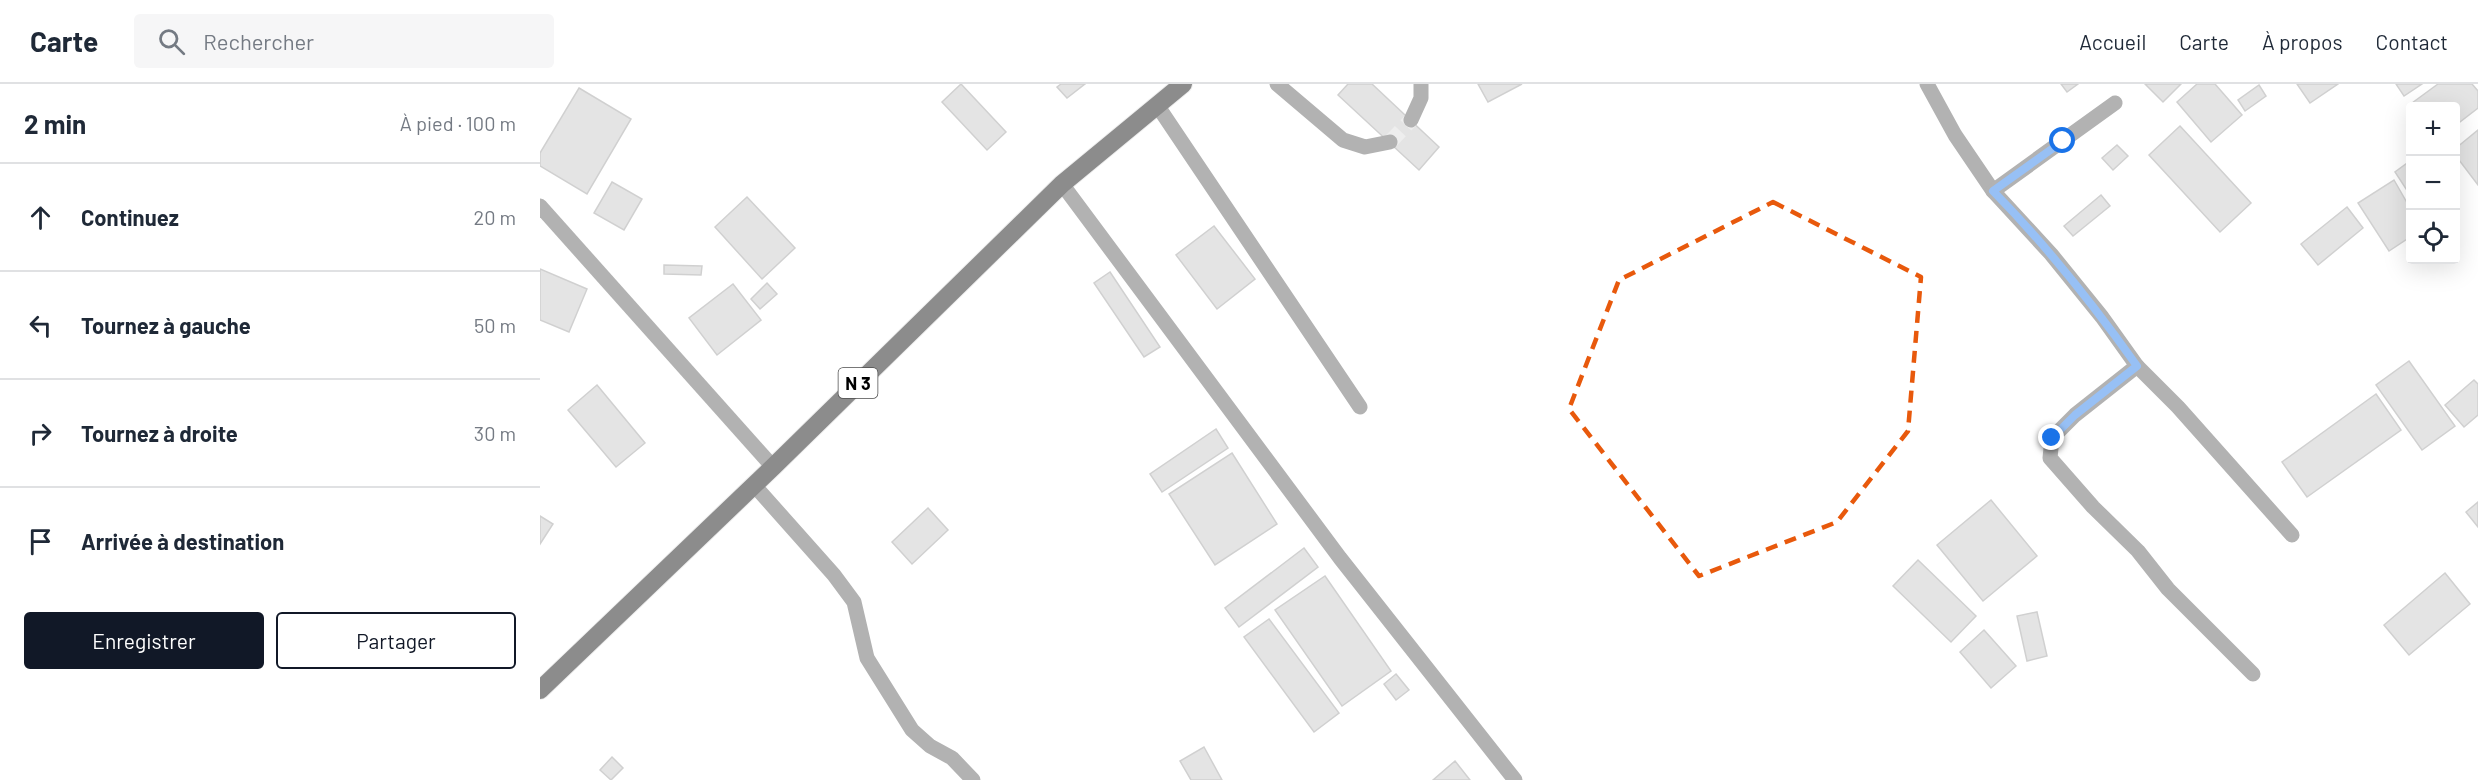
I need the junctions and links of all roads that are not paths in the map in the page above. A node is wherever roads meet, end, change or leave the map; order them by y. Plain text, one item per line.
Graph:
1 (1183, 84) edge
2 (1276, 84) edge
3 (1421, 84) edge
4 (1927, 84) edge
5 (2115, 103) dead end
6 (1158, 105) junction
7 (1411, 120) tunnel mouth
8 (1390, 142) tunnel mouth
9 (1062, 184) junction
10 (1993, 191) junction
11 (540, 206) edge
12 (2137, 366) junction
13 (1360, 407) dead end
14 (773, 467) junction
15 (754, 484) junction
16 (2292, 535) dead end
17 (2253, 674) dead end
18 (540, 690) edge
19 (973, 780) edge
20 (1515, 780) edge

1 - 6 highway, N 3
2 - 8 street
3 - 7 street
4 - 10 street
5 - 10 street
6 - 9 highway, N 3
6 - 13 street
9 - 14 highway, N 3
9 - 20 street
10 - 12 street
11 - 14 street
12 - 16 street
12 - 17 street
14 - 15 highway, N 3
15 - 18 highway, N 3
15 - 19 street

